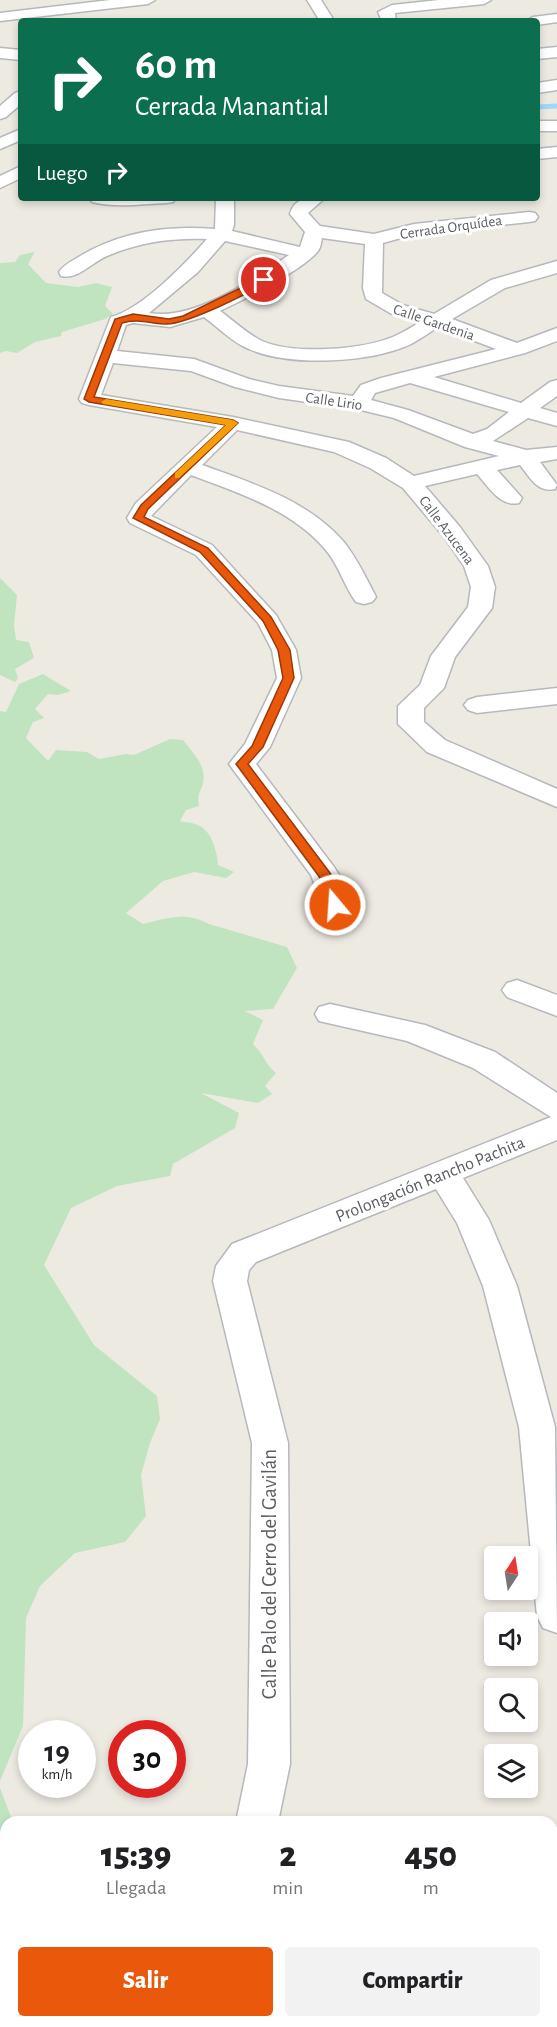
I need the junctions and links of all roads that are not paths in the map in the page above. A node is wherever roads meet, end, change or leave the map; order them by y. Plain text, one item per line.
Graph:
1 (148, 0) edge
2 (314, 0) edge
3 (484, 0) edge
4 (42, 18) edge
5 (325, 18) edge
6 (388, 18) edge
7 (557, 18) edge
8 (540, 20) edge
9 (557, 52) edge
10 (0, 53) edge
11 (540, 54) edge
12 (18, 55) edge
13 (540, 80) edge
14 (557, 83) edge
15 (540, 87) edge
16 (18, 98) edge
17 (1, 112) edge
18 (18, 112) edge
19 (540, 126) edge
20 (557, 126) edge
21 (18, 136) edge
22 (2, 143) edge
23 (557, 152) edge
24 (540, 154) edge
25 (18, 173) edge
26 (0, 183) edge
27 (225, 201) edge
28 (312, 201) edge
29 (529, 217) dead end
30 (314, 231) junction
31 (222, 233) junction
32 (374, 240) junction
33 (304, 254) junction
34 (557, 267) edge
35 (68, 273) dead end
36 (205, 309) junction
37 (133, 317) junction
38 (437, 320) junction
39 (552, 339) edge
40 (518, 349) junction
41 (105, 356) junction
42 (409, 376) junction
43 (557, 386) edge
44 (358, 404) junction
45 (525, 411) junction
46 (557, 420) edge
47 (233, 423) junction
48 (473, 442) junction
49 (557, 453) edge
50 (525, 458) junction
51 (188, 467) junction
52 (483, 468) junction
53 (411, 483) junction
54 (547, 484) dead end
55 (511, 498) dead end
56 (364, 597) dead end
57 (557, 696) edge
58 (477, 705) dead end
59 (557, 800) edge
60 (329, 915) dead end
61 (517, 990) dead end
62 (557, 1006) edge
63 (330, 1014) dead end
64 (557, 1108) edge
65 (557, 1127) edge
66 (444, 1173) junction
67 (303, 1230) joint
68 (557, 1616) edge
69 (258, 1816) edge

1 - 4 street
2 - 5 street
3 - 6 street
7 - 8 street
9 - 11 street
10 - 12 street
13 - 14 street
14 - 15 street
16 - 17 street
17 - 18 street
19 - 20 street
21 - 22 street
23 - 24 street
25 - 26 street
27 - 31 street
28 - 30 street
29 - 32 street, Cerrada Orquídea
30 - 32 street
30 - 33 street
31 - 33 street
31 - 35 street
31 - 37 street
32 - 38 street, Calle Gardenia
33 - 36 street
34 - 38 street
36 - 37 street
36 - 38 street
37 - 41 street
38 - 40 street, Calle Gardenia
39 - 40 street
40 - 42 street
41 - 44 street, Calle Lirio
41 - 47 street, Calle Azucena
42 - 44 street
42 - 45 street
43 - 45 street
44 - 48 street, Calle Lirio
45 - 46 street
45 - 48 street
47 - 51 street
47 - 53 street, Calle Azucena
48 - 50 street, Calle Lirio
49 - 50 street
50 - 52 street
50 - 54 street
51 - 56 street
51 - 60 street
52 - 53 street
52 - 55 street
53 - 59 street, Calle Azucena
57 - 58 street
61 - 62 street
63 - 64 street
65 - 66 street, Prolongación Rancho Pachita
66 - 67 street, Prolongación Rancho Pachita
66 - 68 street
67 - 69 street, Calle Palo del Cerro del Gavilán

